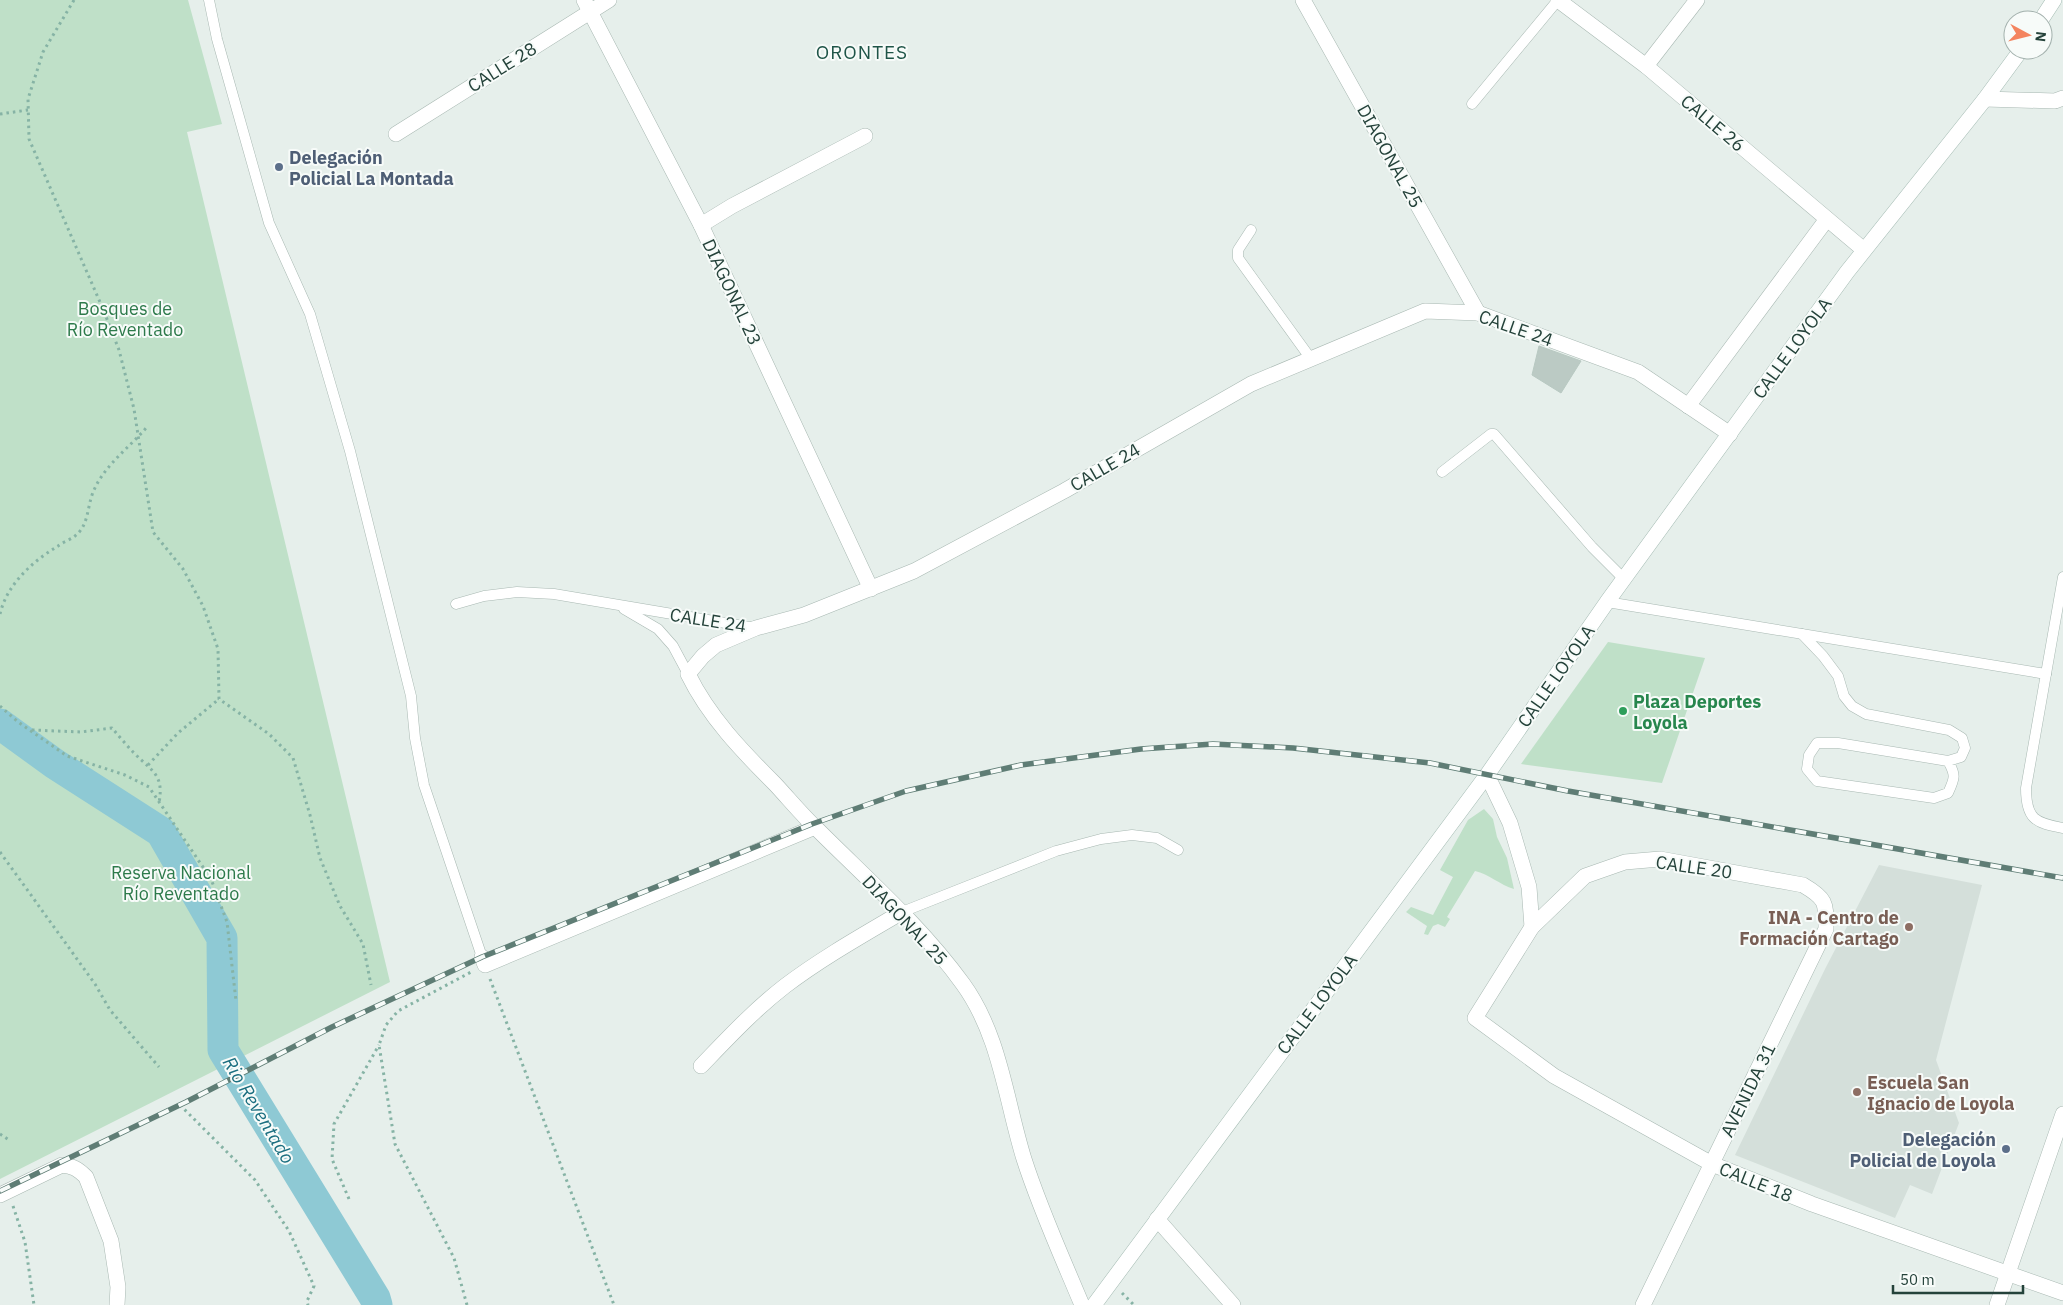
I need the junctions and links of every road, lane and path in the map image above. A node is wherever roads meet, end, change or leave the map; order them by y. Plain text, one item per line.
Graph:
1 (74, 0) edge
2 (209, 0) edge
3 (609, 0) edge
4 (1303, 0) edge
5 (1558, 0) edge
6 (1697, 0) edge
7 (587, 6) edge
8 (2014, 60) edge
9 (1646, 66) junction
10 (2063, 98) edge
11 (1985, 99) junction
12 (1472, 104) dead end
13 (28, 110) junction
14 (0, 114) edge
15 (396, 134) dead end
16 (865, 136) dead end
17 (1827, 219) junction
18 (701, 225) junction
19 (1251, 230) dead end
20 (1864, 250) junction
21 (1478, 313) junction
22 (1311, 359) junction
23 (1688, 406) junction
24 (147, 427) dead end
25 (1730, 434) junction
26 (138, 438) junction
27 (1442, 472) dead end
28 (2063, 577) edge
29 (1624, 579) junction
30 (871, 589) junction
31 (1608, 602) junction
32 (456, 604) dead end
33 (618, 605) junction
34 (0, 614) edge
35 (756, 628) junction
36 (1802, 634) junction
37 (688, 674) junction
38 (2046, 674) junction
39 (219, 699) junction
40 (0, 706) edge
41 (31, 730) junction
42 (1948, 761) junction
43 (148, 765) junction
44 (1487, 775) junction
45 (159, 803) junction
46 (814, 827) junction
47 (2063, 828) edge
48 (1178, 850) dead end
49 (0, 852) edge
50 (902, 912) junction
51 (1532, 927) junction
52 (1826, 929) joint
53 (483, 961) junction
54 (371, 985) dead end
55 (236, 1001) dead end
56 (1475, 1018) joint
57 (379, 1045) junction
58 (701, 1066) dead end
59 (159, 1068) dead end
60 (180, 1105) dead end
61 (2063, 1114) edge
62 (0, 1134) edge
63 (9, 1140) dead end
64 (1712, 1164) junction
65 (4, 1193) edge
66 (350, 1199) dead end
67 (1157, 1219) junction
68 (2008, 1274) junction
69 (2063, 1293) edge
70 (34, 1305) edge
71 (117, 1305) edge
72 (308, 1305) edge
73 (467, 1305) edge
74 (614, 1305) edge
75 (1082, 1305) edge
76 (1094, 1305) edge
77 (1233, 1305) edge
78 (1643, 1305) edge
79 (1997, 1305) edge

1 - 13 path
2 - 53 lane
3 - 7 street, CALLE 28
4 - 21 street, DIAGONAL 25
5 - 9 street, CALLE 26
5 - 12 lane
6 - 9 street
7 - 15 street, CALLE 28
7 - 18 street, DIAGONAL 23
8 - 11 street, CALLE LOYOLA
9 - 17 street, CALLE 26
10 - 11 street
11 - 20 street, CALLE LOYOLA
13 - 14 path
13 - 26 path
16 - 18 street
17 - 20 street, CALLE 26
17 - 23 street
18 - 30 street, DIAGONAL 23
19 - 22 lane
20 - 25 street, CALLE LOYOLA
21 - 22 street, CALLE 24
21 - 23 street, CALLE 24
22 - 30 street, CALLE 24
23 - 25 street, CALLE 24
24 - 26 path
25 - 29 street, CALLE LOYOLA
26 - 34 path
26 - 39 path
27 - 29 lane
28 - 38 lane
29 - 31 street, CALLE LOYOLA
30 - 35 street, CALLE 24
31 - 36 lane
31 - 44 street, CALLE LOYOLA
32 - 33 lane, CALLE 24
33 - 35 lane, CALLE 24
33 - 37 lane, DIAGONAL 25
35 - 37 street
36 - 38 lane
36 - 42 lane
37 - 46 street, DIAGONAL 25
38 - 47 lane
39 - 43 path
39 - 54 path
40 - 41 path
41 - 43 path
41 - 45 path
42 - 42 lane
43 - 45 path
44 - 51 street
44 - 67 street, CALLE LOYOLA
45 - 55 path
46 - 50 street, DIAGONAL 25
46 - 53 street
48 - 50 lane
49 - 59 path
50 - 58 street
50 - 75 street, DIAGONAL 25
51 - 52 street, CALLE 20
51 - 56 street, CALLE 20
52 - 64 street, AVENIDA 31
53 - 57 path
53 - 74 path
56 - 64 street, CALLE 18
57 - 66 path
57 - 73 path
60 - 72 path
61 - 68 street
62 - 63 path
64 - 68 street, CALLE 18
64 - 78 street, AVENIDA 31
65 - 70 path
65 - 71 street
67 - 76 street, CALLE LOYOLA
67 - 77 street
68 - 69 street, CALLE 18
68 - 79 street

